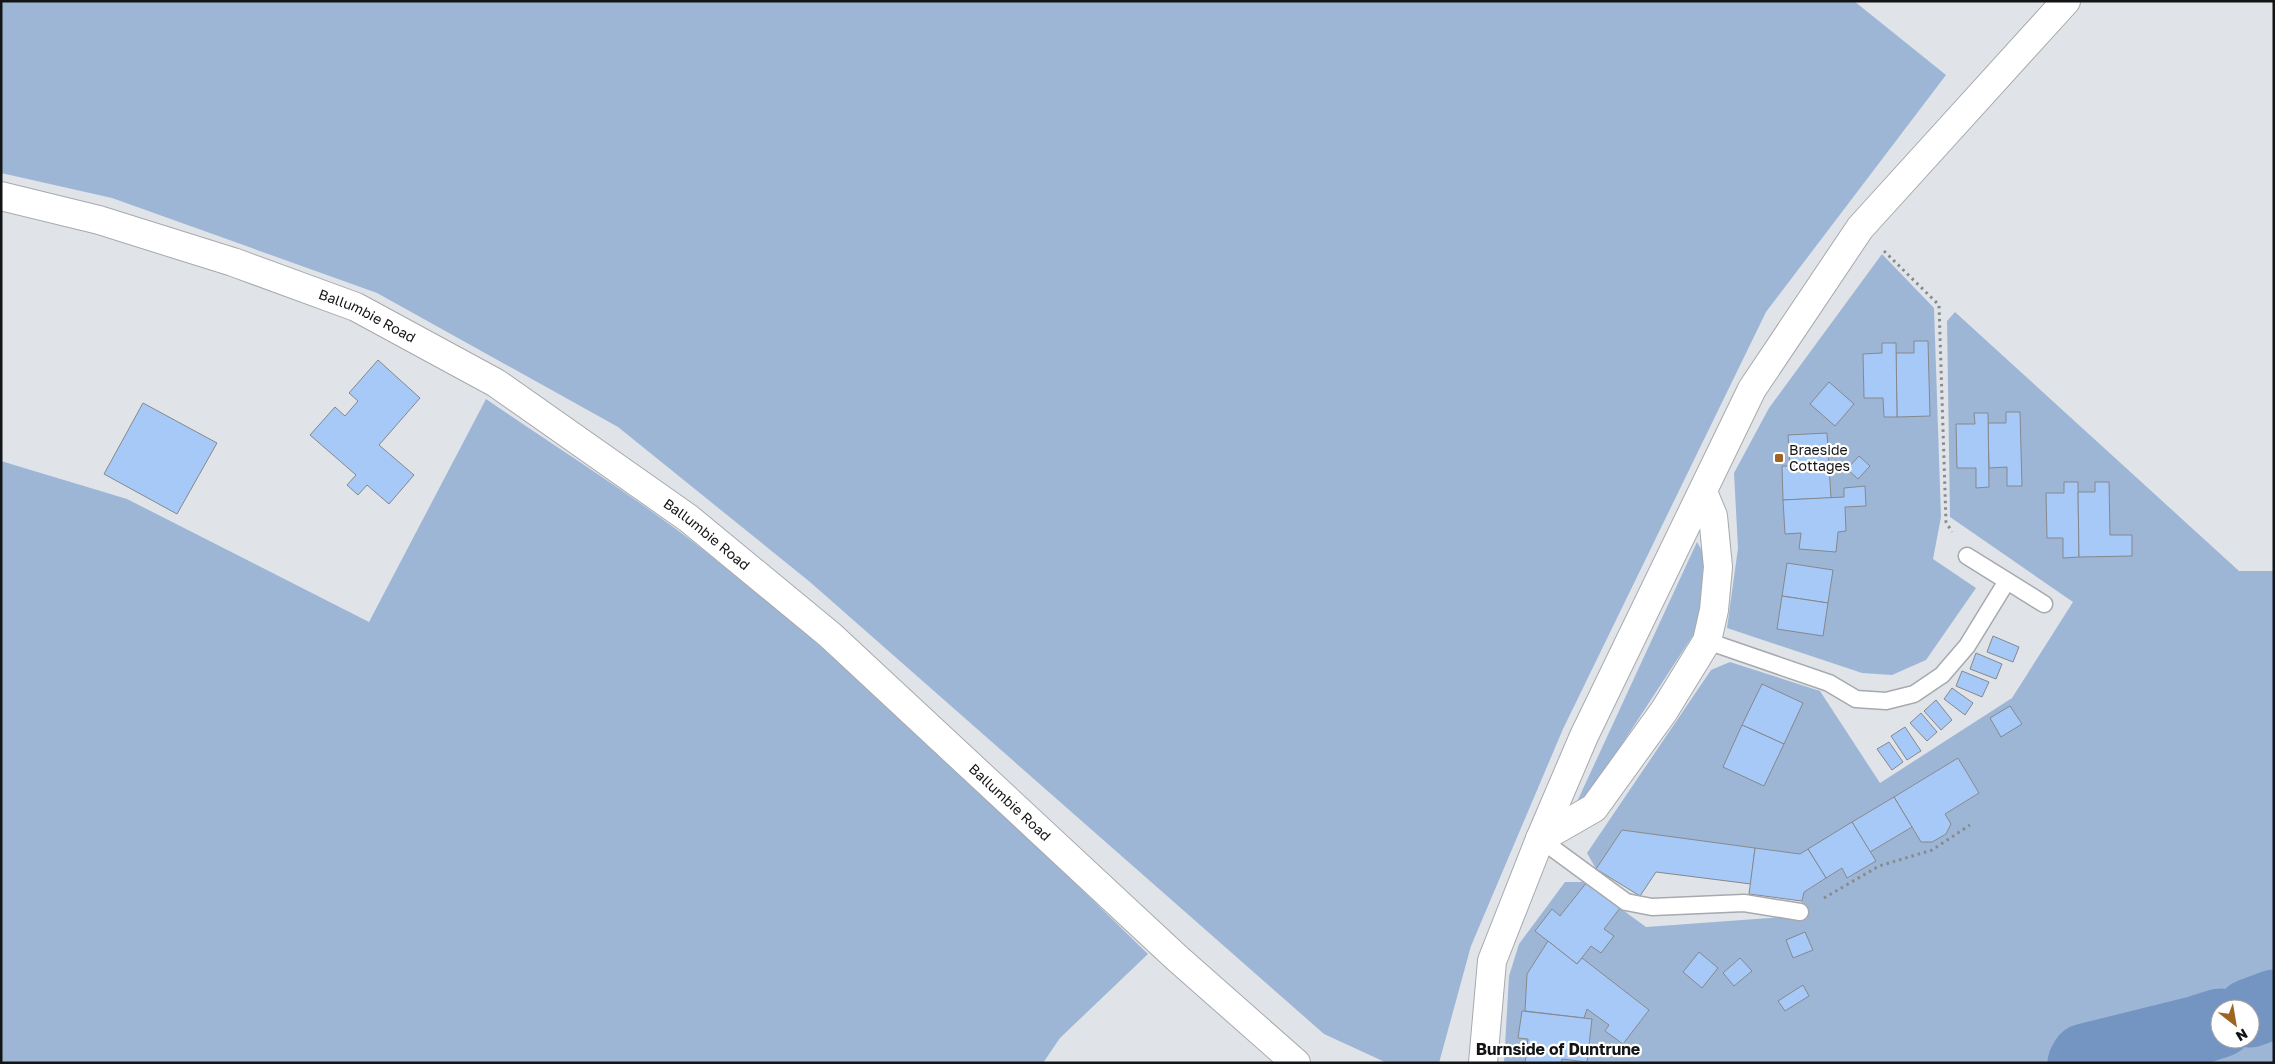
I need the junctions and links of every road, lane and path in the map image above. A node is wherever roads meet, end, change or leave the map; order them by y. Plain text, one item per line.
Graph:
1 (2066, 1) edge
2 (1, 196) edge
3 (1860, 228) junction
4 (1703, 492) junction
5 (1967, 556) joint
6 (2007, 581) junction
7 (2044, 604) dead end
8 (1707, 642) junction
9 (1970, 825) dead end
10 (1540, 839) junction
11 (1800, 912) joint
12 (1296, 1063) edge
13 (1483, 1063) edge

1 - 3 street
2 - 12 street, Ballumbie Road
3 - 4 street
3 - 5 path
4 - 8 street
4 - 10 street
5 - 6 lane
6 - 7 lane
6 - 8 lane
8 - 10 street
9 - 11 path
10 - 11 lane
10 - 13 street

